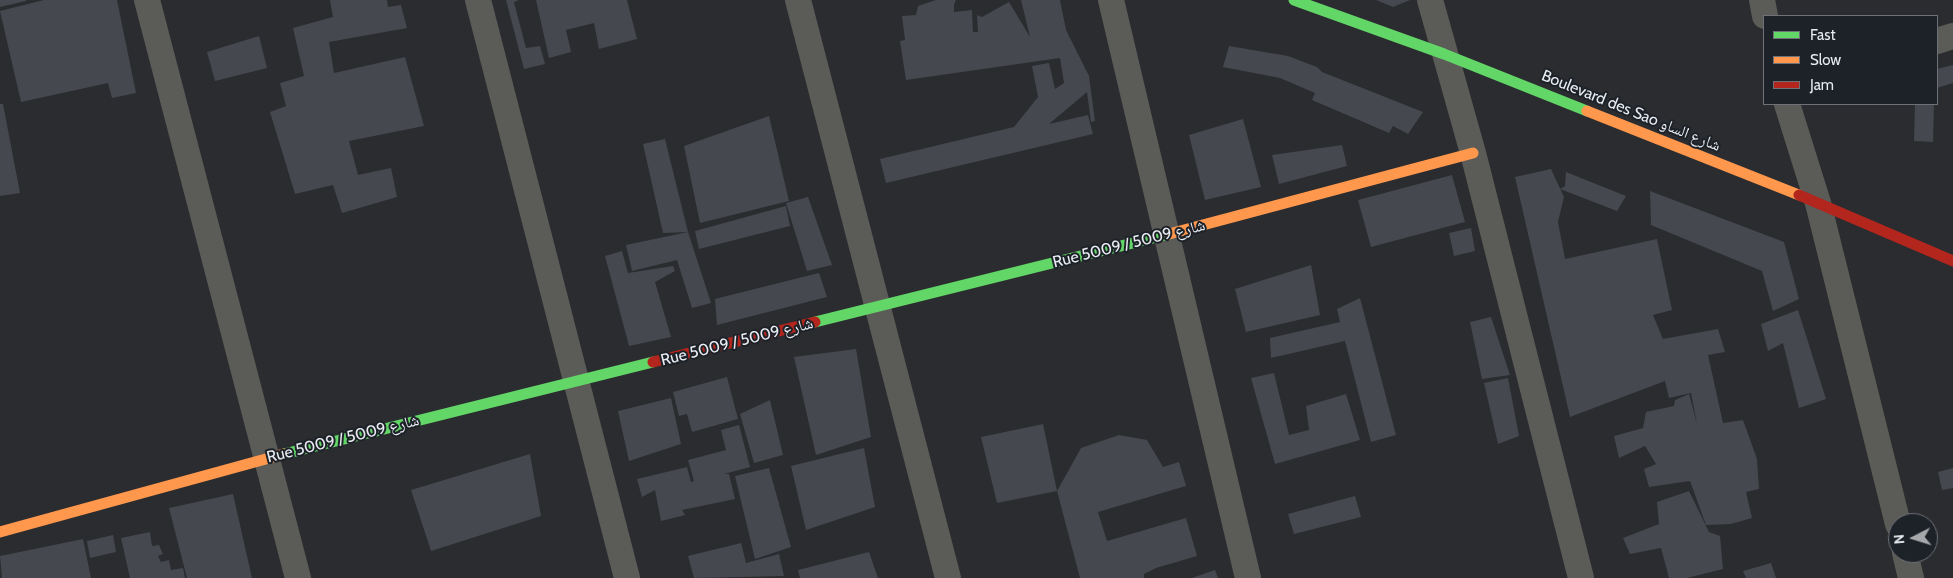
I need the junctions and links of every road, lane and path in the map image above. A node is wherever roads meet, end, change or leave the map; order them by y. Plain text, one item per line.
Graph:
1 (147, 0) edge
2 (478, 0) edge
3 (798, 0) edge
4 (1111, 0) edge
5 (1294, 0) edge
6 (1430, 0) edge
7 (1762, 0) edge
8 (1765, 15) edge
9 (1953, 36) edge
10 (1938, 41) edge
11 (1444, 54) junction
12 (1787, 105) edge
13 (1473, 153) junction
14 (1818, 203) junction
15 (1166, 236) junction
16 (1953, 261) edge
17 (878, 307) junction
18 (576, 383) junction
19 (268, 458) junction
20 (1895, 513) edge
21 (0, 532) edge
22 (1907, 563) edge
23 (298, 578) edge
24 (627, 578) edge
25 (948, 578) edge
26 (1248, 578) edge
27 (1581, 578) edge
28 (1911, 578) edge

1 - 19 street
2 - 18 street
3 - 17 street
4 - 15 street
5 - 11 street, Boulevard des Sao شارع الساو
6 - 11 street
7 - 8 street
9 - 10 street
11 - 13 street
11 - 14 street, Boulevard des Sao شارع الساو
12 - 14 street
13 - 15 street, Rue 5009 / شارع 5009
13 - 27 street
14 - 16 street, Boulevard des Sao شارع الساو
14 - 20 street
15 - 17 street, Rue 5009 / شارع 5009
15 - 26 street
17 - 18 street, Rue 5009 / شارع 5009
17 - 25 street
18 - 19 street, Rue 5009 / شارع 5009
18 - 24 street
19 - 21 street, Rue 5009 / شارع 5009
19 - 23 street
22 - 28 street

